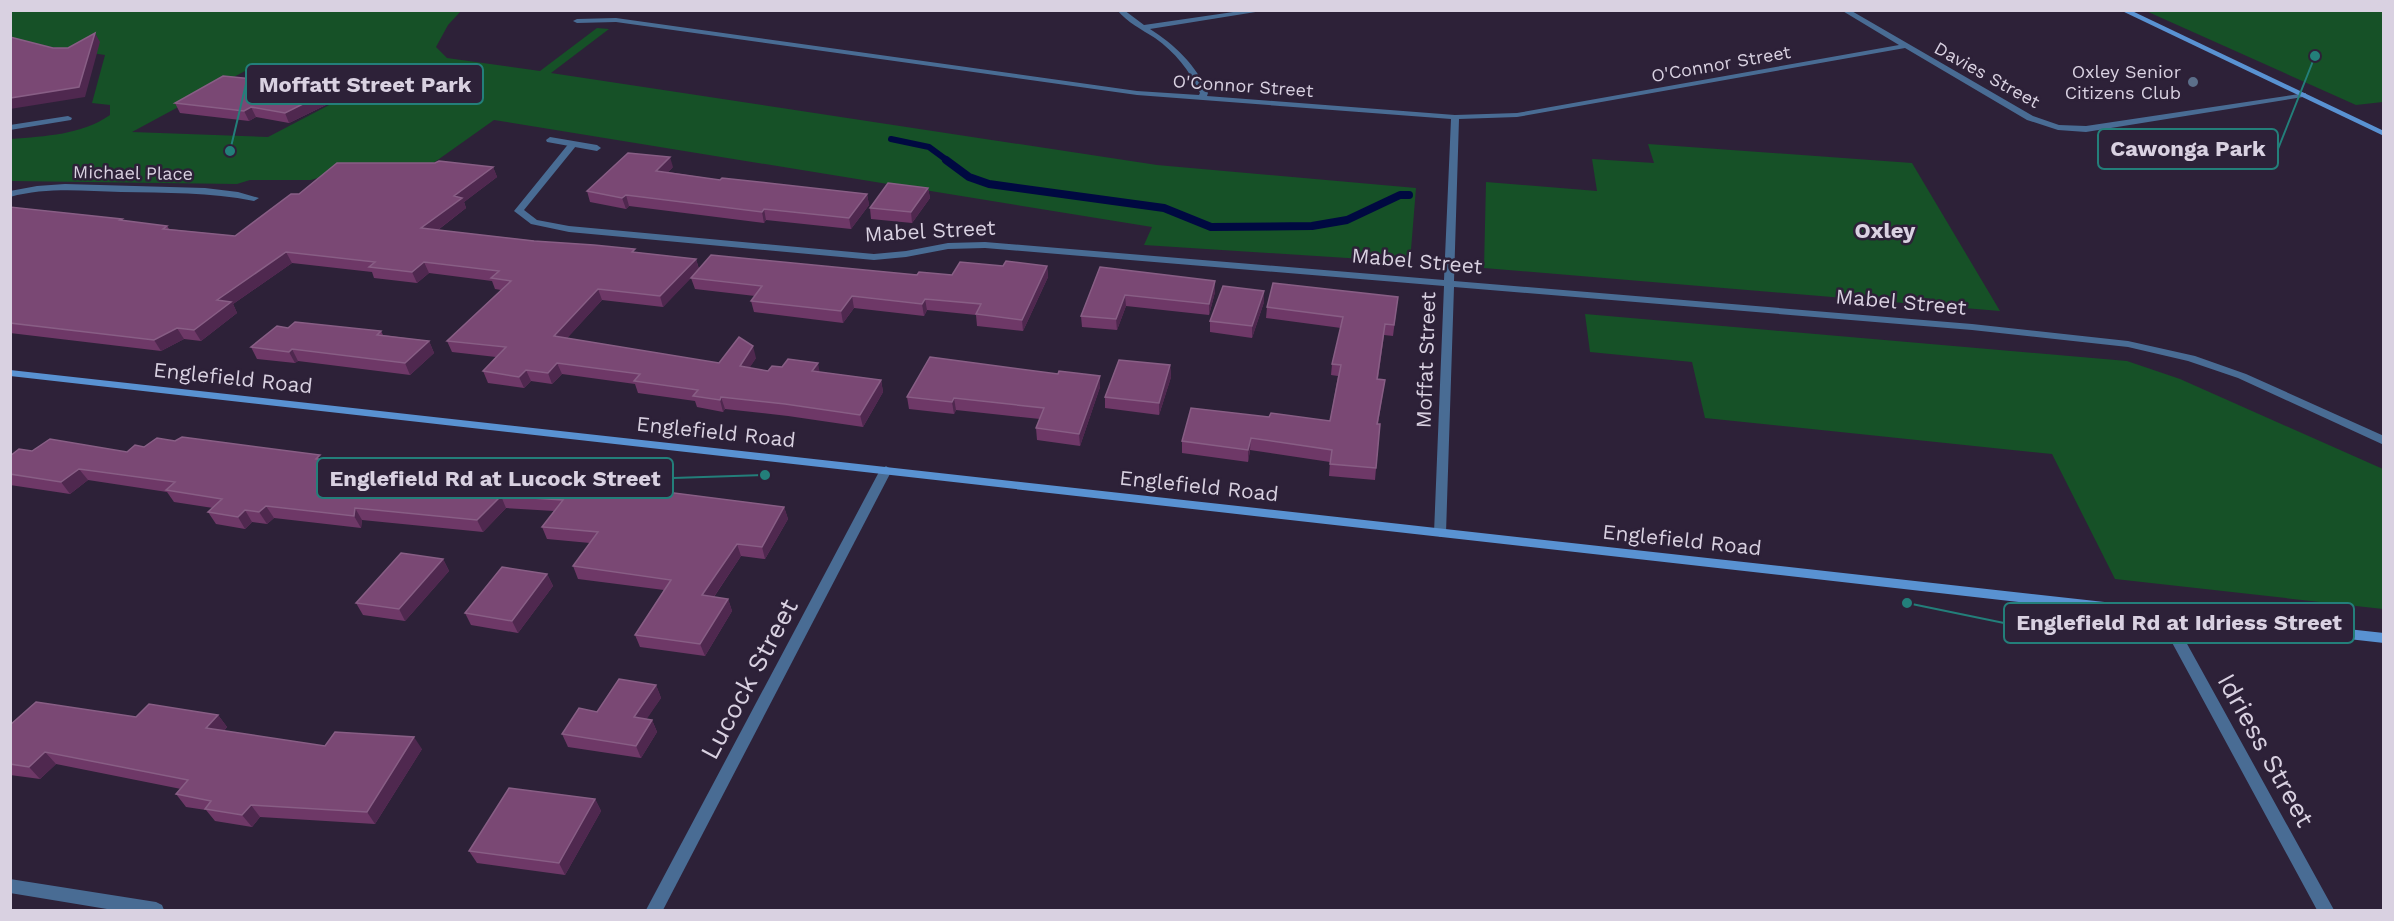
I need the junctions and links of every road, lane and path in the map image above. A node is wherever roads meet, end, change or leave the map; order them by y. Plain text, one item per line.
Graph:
1 (1120, 10) edge
2 (1265, 10) edge
3 (1844, 10) edge
4 (2123, 10) edge
5 (577, 21) dead end
6 (1141, 28) junction
7 (1905, 46) junction
8 (2303, 95) junction
9 (1202, 97) junction
10 (1455, 117) junction
11 (68, 118) dead end
12 (10, 128) edge
13 (2384, 134) edge
14 (550, 141) dead end
15 (573, 144) junction
16 (597, 148) dead end
17 (10, 194) edge
18 (254, 198) dead end
19 (1448, 283) junction
20 (10, 373) edge
21 (2384, 441) edge
22 (886, 471) junction
23 (1440, 533) junction
24 (2163, 613) junction
25 (2384, 638) edge
26 (10, 886) edge
27 (156, 910) edge
28 (654, 910) edge
29 (2326, 910) edge

1 - 6 street
2 - 6 street
3 - 7 street, Davies Street
4 - 8 main road
5 - 9 street, O'Connor Street
6 - 9 street
7 - 8 street, Davies Street
7 - 10 street, O'Connor Street
8 - 13 main road
9 - 10 street, O'Connor Street
10 - 19 street, Moffat Street
11 - 12 street
14 - 15 street
15 - 16 street
15 - 19 street, Mabel Street
17 - 18 street, Michael Place
19 - 21 street, Mabel Street
19 - 23 street, Moffat Street
20 - 22 main road, Englefield Road
22 - 23 main road, Englefield Road
22 - 28 street, Lucock Street
23 - 24 main road, Englefield Road
24 - 25 main road, Englefield Road
24 - 29 street, Idriess Street
26 - 27 street

